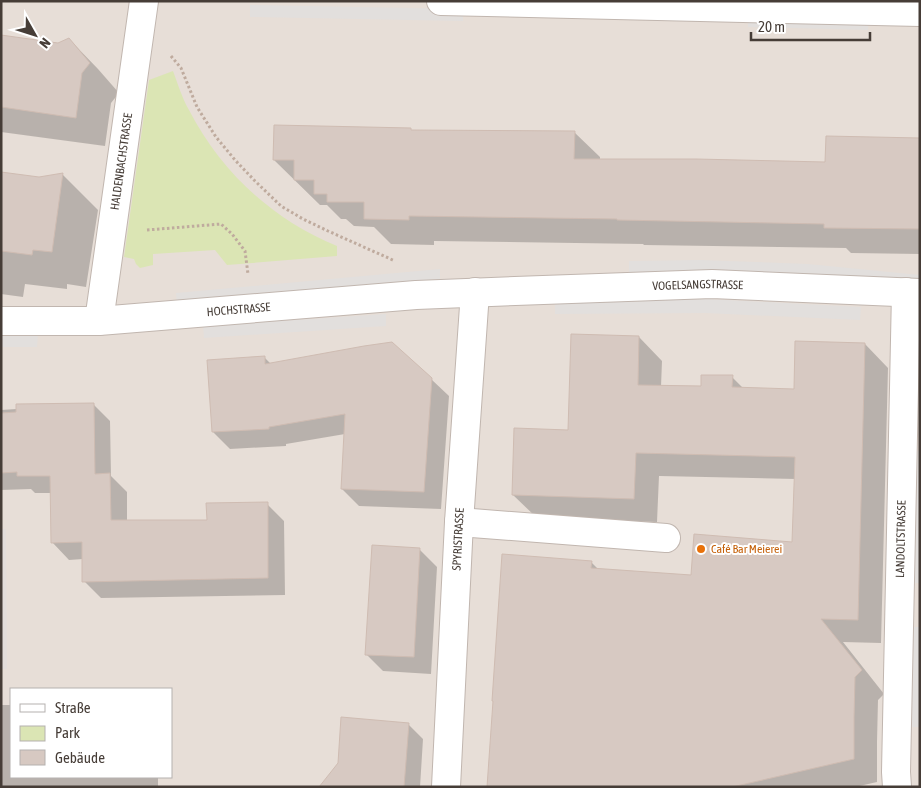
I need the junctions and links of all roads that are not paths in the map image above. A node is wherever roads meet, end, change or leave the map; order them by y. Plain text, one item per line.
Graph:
1 (144, 1) edge
2 (441, 1) edge
3 (920, 12) edge
4 (475, 292) junction
5 (913, 292) edge
6 (1, 321) edge
7 (99, 321) junction
8 (459, 522) junction
9 (666, 538) dead end
10 (446, 787) edge
11 (897, 787) edge

1 - 7 street, HALDENBACHSTRASSE
2 - 3 street
4 - 5 street, VOGELSANGSTRASSE
4 - 7 street, HOCHSTRASSE
4 - 8 street, SPYRISTRASSE
5 - 11 street, LANDOLTSTRASSE
6 - 7 street, HOCHSTRASSE
8 - 9 street
8 - 10 street, SPYRISTRASSE

